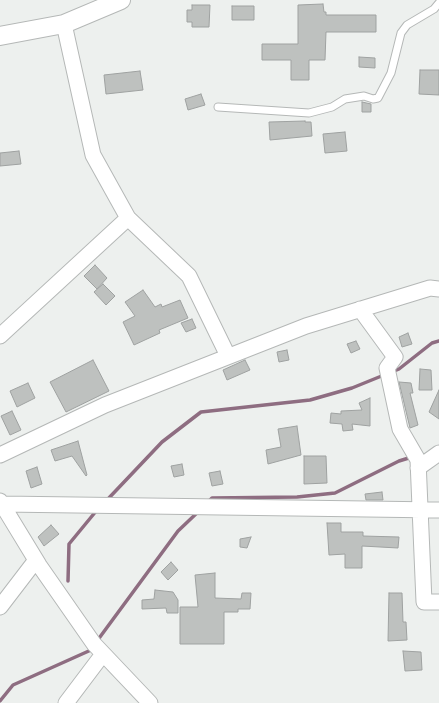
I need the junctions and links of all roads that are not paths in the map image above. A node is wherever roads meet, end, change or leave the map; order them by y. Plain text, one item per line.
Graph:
1 (122, 0) edge
2 (439, 3) edge
3 (64, 24) junction
4 (0, 36) edge
5 (218, 107) dead end
6 (128, 218) junction
7 (439, 289) edge
8 (360, 309) junction
9 (0, 336) edge
10 (228, 356) junction
11 (439, 452) edge
12 (0, 455) edge
13 (418, 468) junction
14 (1, 503) edge
15 (420, 510) junction
16 (439, 510) edge
17 (36, 560) junction
18 (439, 602) edge
19 (0, 607) edge
20 (103, 654) junction
21 (66, 703) edge
22 (150, 703) edge

1 - 3 street
2 - 5 lane
3 - 4 street
3 - 6 street
6 - 9 street
6 - 10 street
7 - 8 street
8 - 10 street
8 - 13 street
10 - 12 street
11 - 13 street
13 - 15 street
14 - 15 street
14 - 17 street
15 - 16 street
15 - 18 street
17 - 19 street
17 - 20 street
20 - 21 street
20 - 22 street

